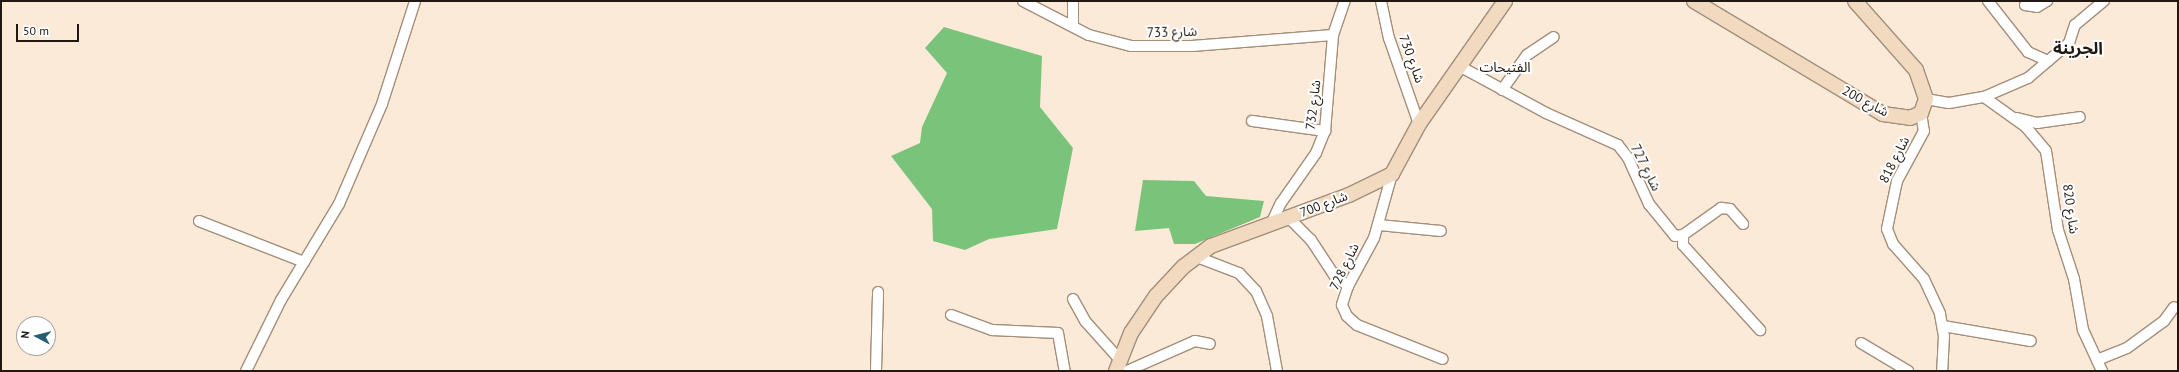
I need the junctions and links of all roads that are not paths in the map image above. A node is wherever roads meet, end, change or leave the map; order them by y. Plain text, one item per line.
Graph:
1 (415, 1) edge
2 (1023, 1) edge
3 (1074, 1) edge
4 (1345, 1) edge
5 (1381, 1) edge
6 (1505, 1) edge
7 (1694, 1) edge
8 (1855, 1) edge
9 (1988, 1) edge
10 (2047, 1) edge
11 (2104, 1) edge
12 (2025, 4) dead end
13 (1073, 24) junction
14 (1332, 35) junction
15 (1554, 37) dead end
16 (2048, 61) junction
17 (1461, 67) junction
18 (1502, 90) junction
19 (1984, 97) junction
20 (1926, 99) junction
21 (1921, 113) junction
22 (2010, 114) junction
23 (2080, 117) dead end
24 (1252, 121) dead end
25 (1420, 124) junction
26 (1325, 131) junction
27 (1392, 174) junction
28 (1289, 218) junction
29 (199, 221) dead end
30 (1271, 224) junction
31 (1743, 224) dead end
32 (1378, 225) junction
33 (1441, 231) dead end
34 (1683, 235) junction
35 (1197, 256) junction
36 (304, 262) junction
37 (1348, 286) junction
38 (878, 292) dead end
39 (1074, 299) dead end
40 (2174, 307) dead end
41 (951, 315) dead end
42 (1943, 326) junction
43 (1760, 330) dead end
44 (2031, 341) dead end
45 (1861, 343) dead end
46 (1210, 344) dead end
47 (1443, 359) dead end
48 (2097, 360) junction
49 (1121, 367) edge
50 (246, 371) edge
51 (876, 371) edge
52 (1064, 371) edge
53 (1277, 371) edge
54 (1908, 371) edge
55 (1942, 371) edge
56 (2102, 371) edge

1 - 36 street
2 - 13 street, شارع 733
3 - 13 street
4 - 14 street, شارع 732
5 - 25 street, شارع 730
6 - 17 main road
7 - 21 main road, شارع 200
8 - 20 main road
9 - 16 street
10 - 12 street
11 - 16 street
13 - 14 street, شارع 733
14 - 26 street, شارع 732
15 - 18 street
16 - 19 street
17 - 18 street, شارع 727
17 - 25 main road
18 - 34 street, شارع 727
19 - 20 street
19 - 22 street, شارع 820
20 - 21 main road
21 - 42 street, شارع 818
22 - 23 street
22 - 48 street, شارع 820
24 - 26 street
25 - 27 main road
26 - 30 street, شارع 732
27 - 28 main road, شارع 700
27 - 32 street, شارع 728
28 - 30 main road, شارع 700
28 - 37 street
29 - 36 street
30 - 35 main road, شارع 700
31 - 34 street
32 - 33 street
32 - 37 street, شارع 728
34 - 43 street
35 - 49 main road, شارع 700
35 - 53 street
36 - 50 street
37 - 47 street, شارع 728
38 - 51 street
39 - 49 street
40 - 48 street
41 - 52 street
42 - 44 street
42 - 55 street, شارع 818
45 - 54 street
46 - 49 street
48 - 56 street, شارع 820

